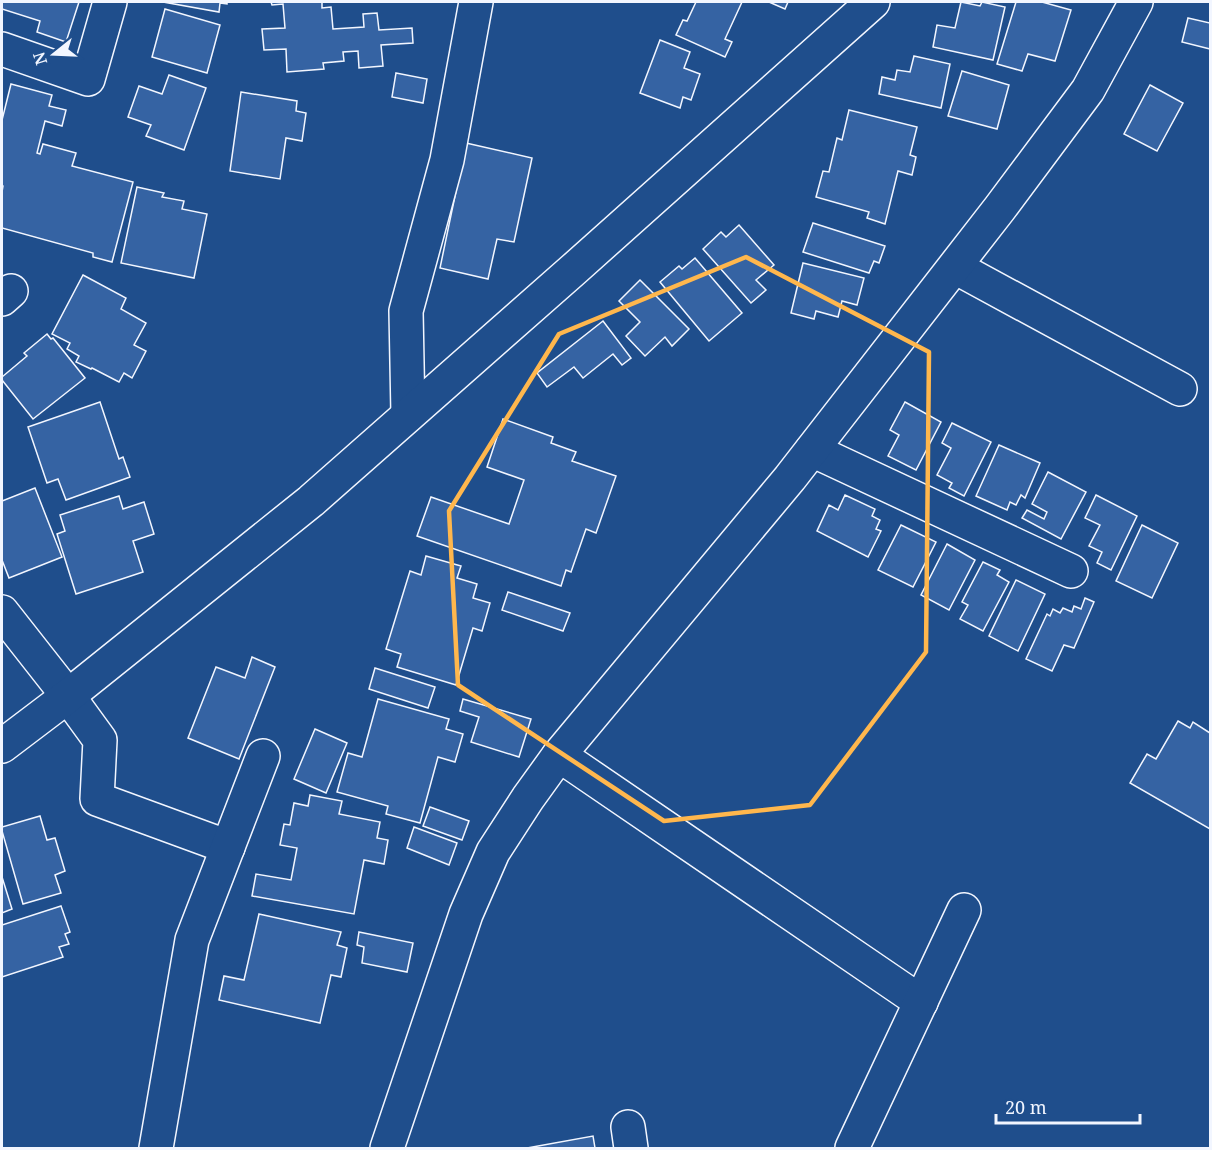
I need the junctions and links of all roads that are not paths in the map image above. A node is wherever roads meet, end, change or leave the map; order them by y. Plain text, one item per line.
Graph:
1 (110, 2) edge
2 (476, 2) edge
3 (873, 2) edge
4 (1136, 2) edge
5 (2, 49) edge
6 (955, 267) junction
7 (1180, 389) dead end
8 (408, 415) junction
9 (812, 450) junction
10 (1071, 571) dead end
11 (2, 612) edge
12 (68, 696) junction
13 (2, 746) edge
14 (559, 754) junction
15 (263, 756) dead end
16 (228, 847) junction
17 (964, 910) dead end
18 (921, 1002) junction
19 (156, 1149) edge
20 (387, 1149) edge
21 (852, 1149) edge

1 - 5 street
2 - 8 street
3 - 8 street
4 - 6 street
6 - 7 street
6 - 9 street
8 - 12 street
9 - 10 street
9 - 14 street
11 - 12 street
12 - 13 street
12 - 16 street
14 - 18 street
14 - 20 street
15 - 16 street
16 - 19 street
17 - 18 street
18 - 21 street

